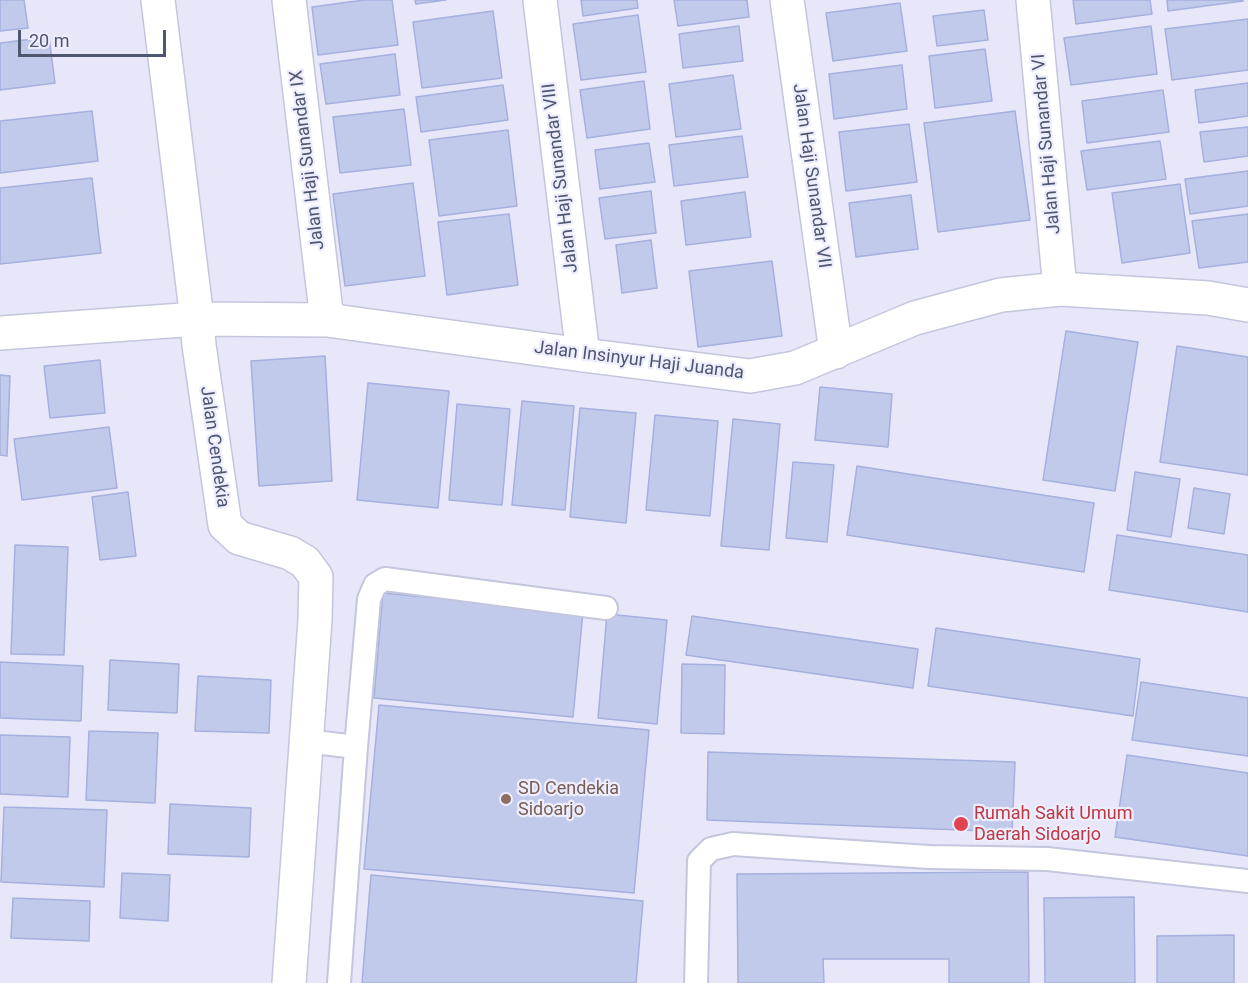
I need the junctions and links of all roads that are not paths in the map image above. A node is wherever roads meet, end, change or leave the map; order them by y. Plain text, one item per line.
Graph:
1 (158, 0) edge
2 (289, 0) edge
3 (540, 0) edge
4 (787, 0) edge
5 (1033, 0) edge
6 (1060, 289) junction
7 (1248, 305) edge
8 (215, 319) junction
9 (327, 320) junction
10 (0, 333) edge
11 (836, 352) junction
12 (582, 355) junction
13 (606, 608) dead end
14 (306, 741) junction
15 (356, 747) junction
16 (1248, 881) edge
17 (289, 983) edge
18 (339, 983) edge
19 (696, 983) edge

1 - 8 street, Jalan Cendekia
2 - 9 street, Jalan Haji Sunandar IX
3 - 12 street, Jalan Haji Sunandar VIII
4 - 11 street, Jalan Haji Sunandar VII
5 - 6 street, Jalan Haji Sunandar VI
6 - 7 street, Jalan Insinyur Haji Juanda
6 - 11 street, Jalan Insinyur Haji Juanda
8 - 9 street, Jalan Insinyur Haji Juanda
8 - 10 street, Jalan Insinyur Haji Juanda
8 - 14 street, Jalan Cendekia
9 - 12 street, Jalan Insinyur Haji Juanda
11 - 12 street, Jalan Insinyur Haji Juanda
13 - 15 lane
14 - 15 lane
14 - 17 street, Jalan Cendekia
15 - 18 lane
16 - 19 lane

